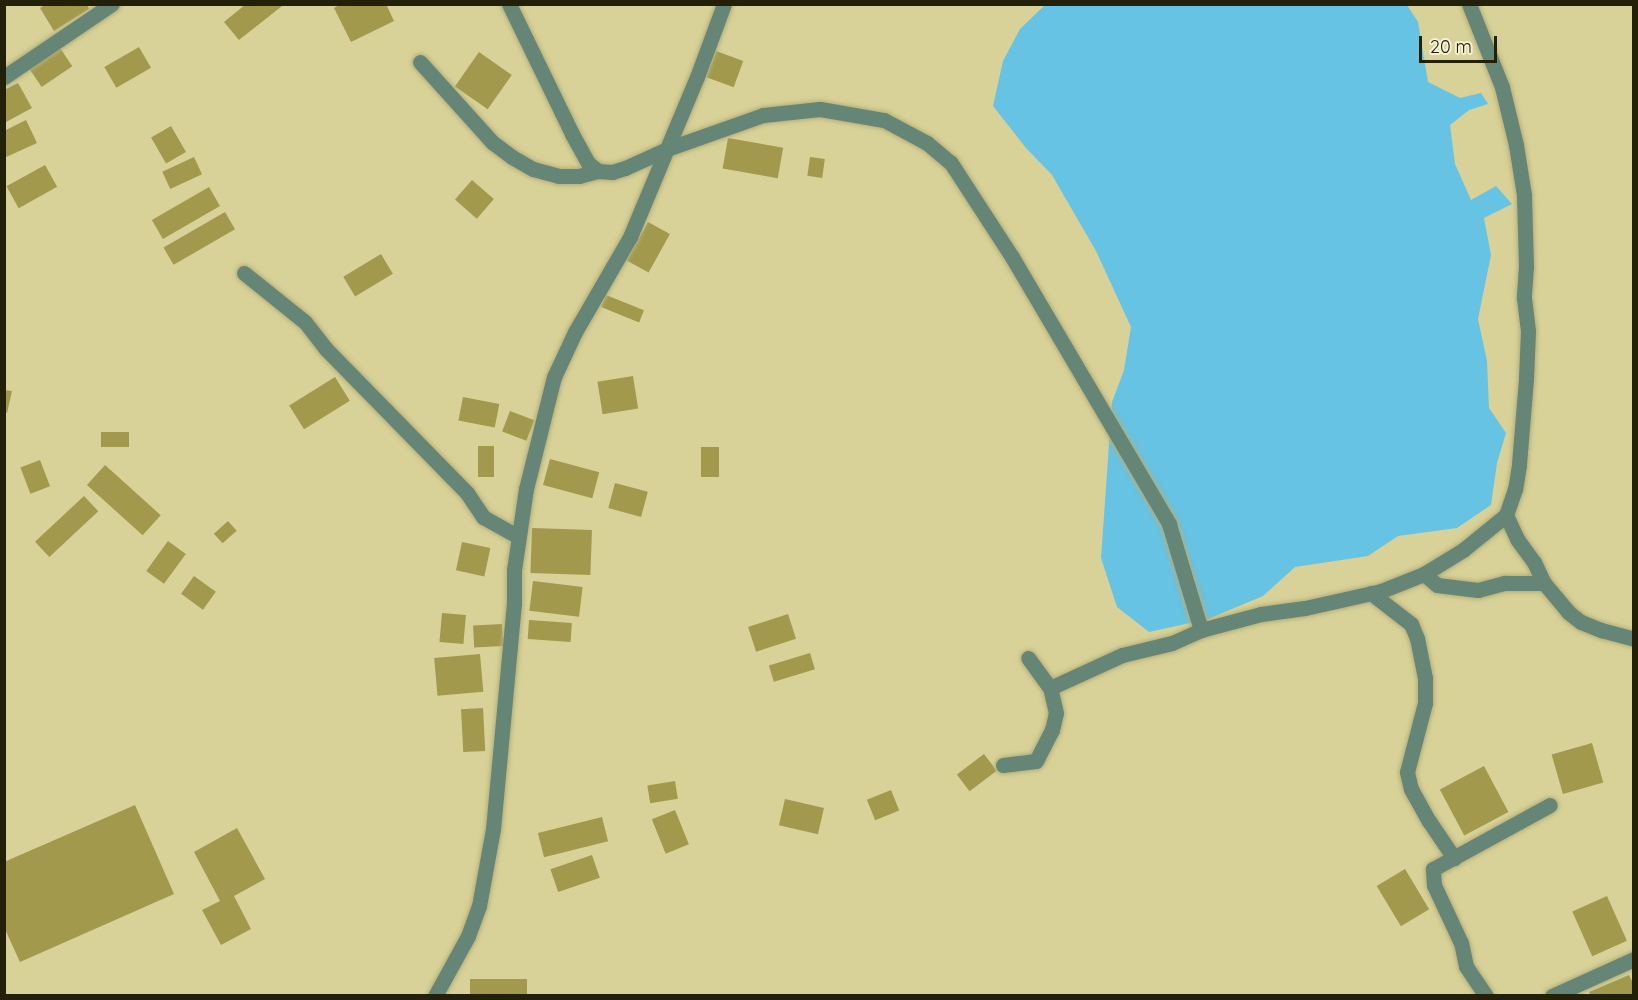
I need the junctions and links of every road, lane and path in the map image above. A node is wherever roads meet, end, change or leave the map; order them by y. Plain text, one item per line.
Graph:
1 (112, 4) edge
2 (509, 4) edge
3 (724, 4) edge
4 (1469, 4) edge
5 (420, 62) dead end
6 (4, 77) edge
7 (667, 149) junction
8 (598, 171) junction
9 (244, 273) dead end
10 (1506, 515) junction
11 (519, 537) junction
12 (1424, 574) junction
13 (1544, 584) junction
14 (1371, 593) junction
15 (1201, 630) junction
16 (1634, 639) edge
17 (1028, 658) dead end
18 (1050, 688) junction
19 (1003, 765) dead end
20 (1550, 805) dead end
21 (1454, 858) junction
22 (1634, 959) edge
23 (435, 996) edge
24 (1486, 996) edge
25 (1552, 996) edge

1 - 6 street
2 - 8 street
3 - 7 street
4 - 10 street
5 - 8 street
7 - 8 street
7 - 11 street
7 - 15 street
9 - 11 street
10 - 12 street
10 - 13 street
11 - 23 street
12 - 13 street
12 - 14 street
13 - 16 street
14 - 15 street
14 - 21 street
15 - 18 street
17 - 18 street
18 - 19 street
20 - 21 street
21 - 24 street
22 - 25 street

